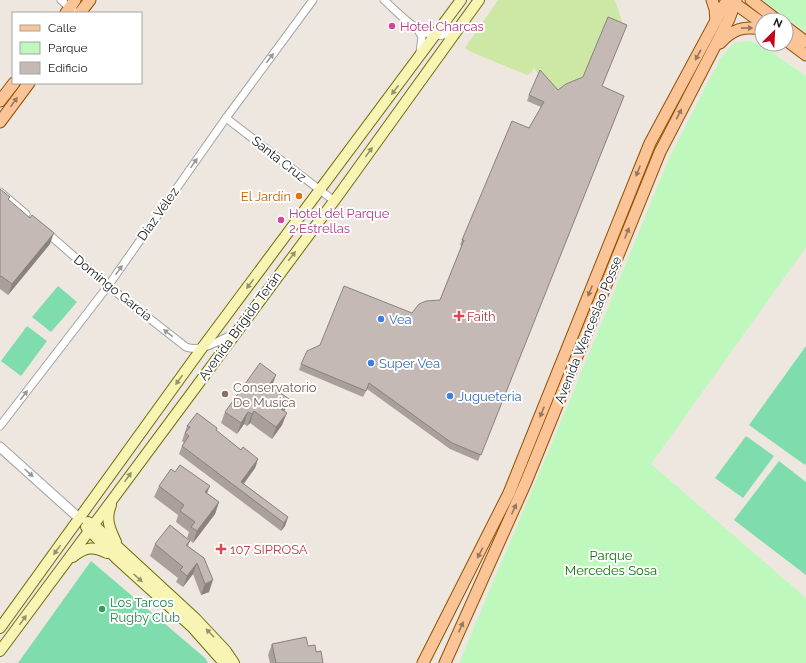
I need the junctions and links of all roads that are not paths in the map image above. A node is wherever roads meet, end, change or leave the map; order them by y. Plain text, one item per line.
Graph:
1 (61, 0) edge
2 (90, 0) edge
3 (314, 0) edge
4 (384, 0) edge
5 (461, 0) edge
6 (479, 0) edge
7 (712, 0) edge
8 (751, 0) edge
9 (732, 1) edge
10 (72, 8) edge
11 (81, 12) edge
12 (767, 12) edge
13 (754, 17) edge
14 (716, 21) junction
15 (754, 28) edge
16 (418, 29) junction
17 (458, 29) junction
18 (794, 33) edge
19 (435, 36) junction
20 (806, 42) edge
21 (794, 46) edge
22 (712, 51) junction
23 (806, 55) edge
24 (418, 59) junction
25 (13, 84) edge
26 (28, 84) edge
27 (0, 101) edge
28 (226, 118) junction
29 (0, 122) edge
30 (320, 190) junction
31 (0, 192) edge
32 (333, 200) junction
33 (29, 217) edge
34 (41, 228) edge
35 (108, 286) junction
36 (236, 333) junction
37 (202, 348) junction
38 (0, 426) edge
39 (1, 450) edge
40 (115, 496) junction
41 (80, 519) junction
42 (92, 528) junction
43 (119, 548) junction
44 (118, 559) junction
45 (61, 568) junction
46 (0, 628) edge
47 (0, 651) edge
48 (224, 663) edge
49 (234, 663) edge
50 (423, 663) edge
51 (445, 663) edge

1 - 10 street
2 - 11 main road
28 -> 3 street, Díaz Vélez
4 - 16 street
5 - 19 main road, Avenida Brígido Terán
6 - 17 main road, Avenida Brígido Terán
7 - 14 main road
8 - 12 main road
9 - 13 main road
9 - 14 main road
9 - 22 main road, Avenida Wenceslao Posse
14 -> 50 main road
22 -> 15 main road
16 - 19 street
16 - 24 street
17 - 19 street
32 -> 17 main road, Avenida Brígido Terán
18 - 20 main road
19 - 24 main road, Avenida Brígido Terán
21 - 23 main road
51 -> 22 main road, Avenida Wenceslao Posse
24 -> 30 main road, Avenida Brígido Terán
25 - 27 main road
29 -> 26 main road
28 - 30 street, Santa Cruz
35 -> 28 street, Díaz Vélez
30 - 32 street, Santa Cruz
30 -> 37 main road, Avenida Brígido Terán
31 - 33 street
36 -> 32 main road, Avenida Brígido Terán
34 - 35 street, Domingo García
37 -> 35 street, Domingo García
38 -> 35 street, Díaz Vélez
36 - 37 street
40 -> 36 main road, Avenida Brígido Terán
37 -> 41 main road, Avenida Brígido Terán
39 -> 41 street
40 - 42 main road, Avenida Brígido Terán
40 - 43 main road
41 - 42 main road
41 -> 46 main road, Avenida Brígido Terán
42 - 43 main road
42 - 44 main road
42 - 45 main road, Avenida Brígido Terán
49 -> 43 main road
44 - 45 main road
44 -> 48 main road
47 -> 45 main road, Avenida Brígido Terán

